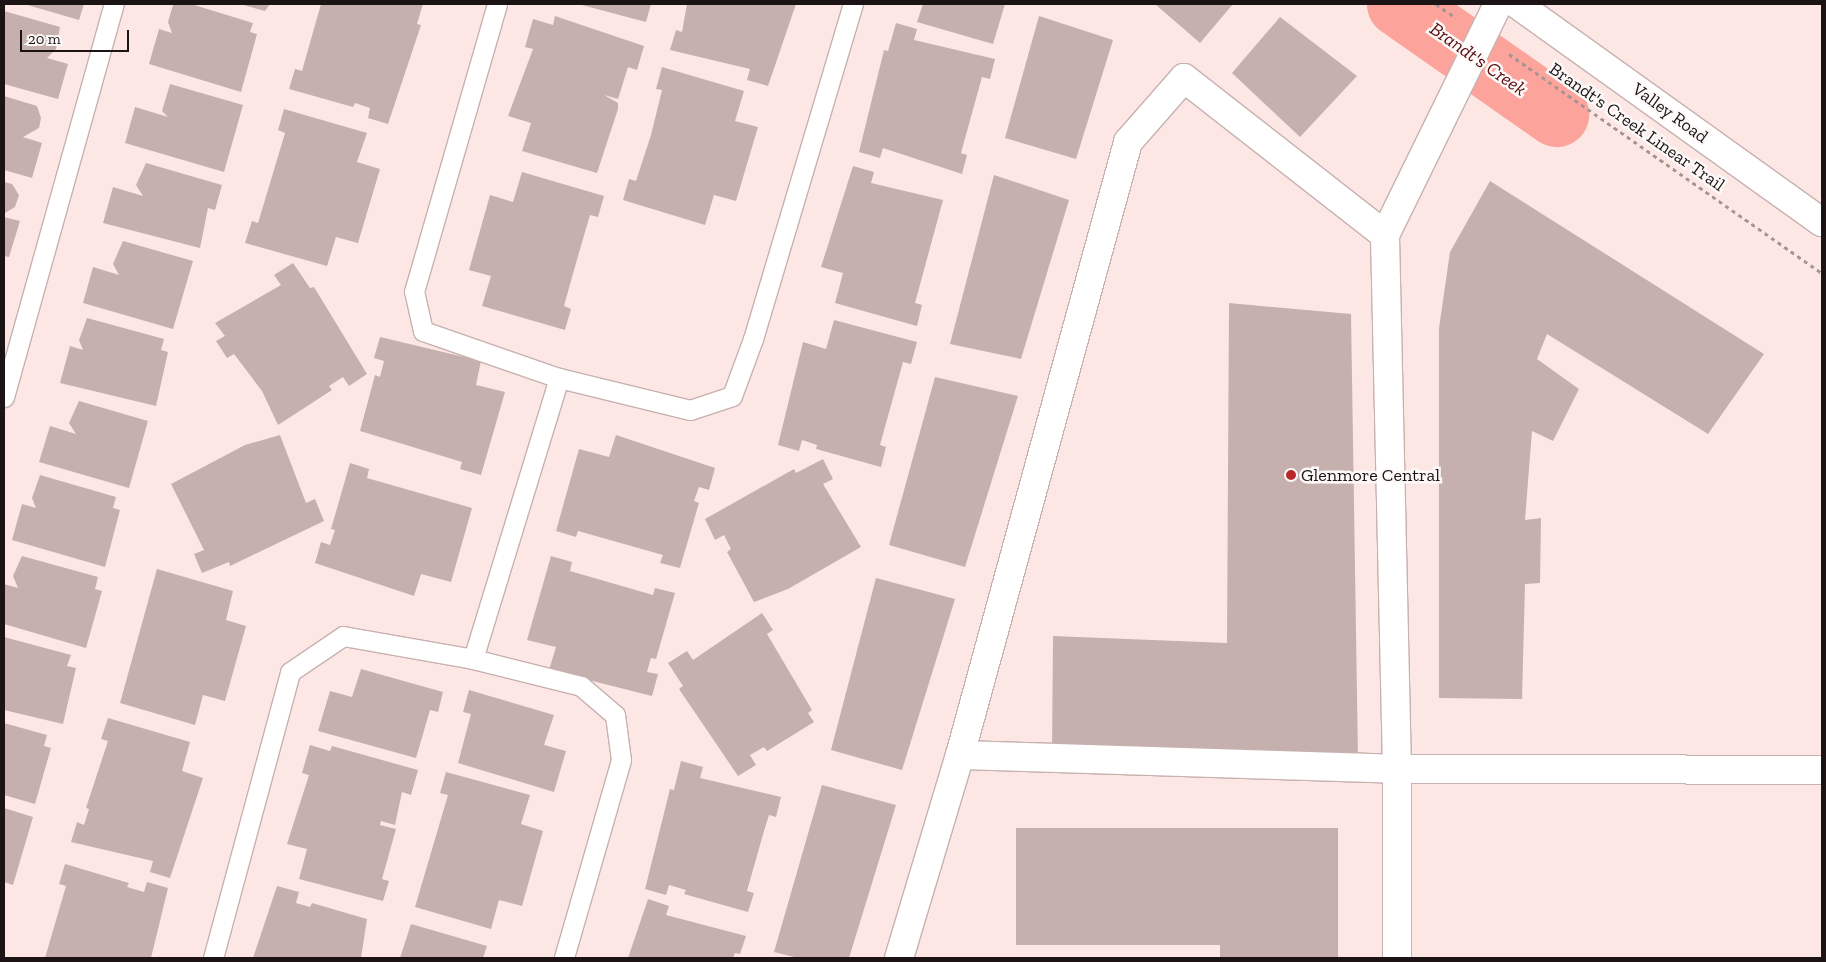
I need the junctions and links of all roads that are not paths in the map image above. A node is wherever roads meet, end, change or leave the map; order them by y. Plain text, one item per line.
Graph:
1 (114, 4) edge
2 (497, 4) edge
3 (854, 4) edge
4 (1498, 4) edge
5 (1517, 4) edge
6 (1822, 222) edge
7 (1385, 235) junction
8 (558, 378) junction
9 (4, 397) edge
10 (473, 659) junction
11 (960, 755) junction
12 (1397, 770) junction
13 (1822, 770) edge
14 (213, 958) edge
15 (564, 958) edge
16 (899, 958) edge
17 (1397, 958) edge

1 - 9 lane
2 - 8 lane
3 - 8 lane
4 - 7 street
5 - 6 street, Valley Road
7 - 11 street
7 - 12 street
8 - 10 lane
10 - 14 lane
10 - 15 lane
11 - 12 street
11 - 16 street
12 - 13 street
12 - 17 street

